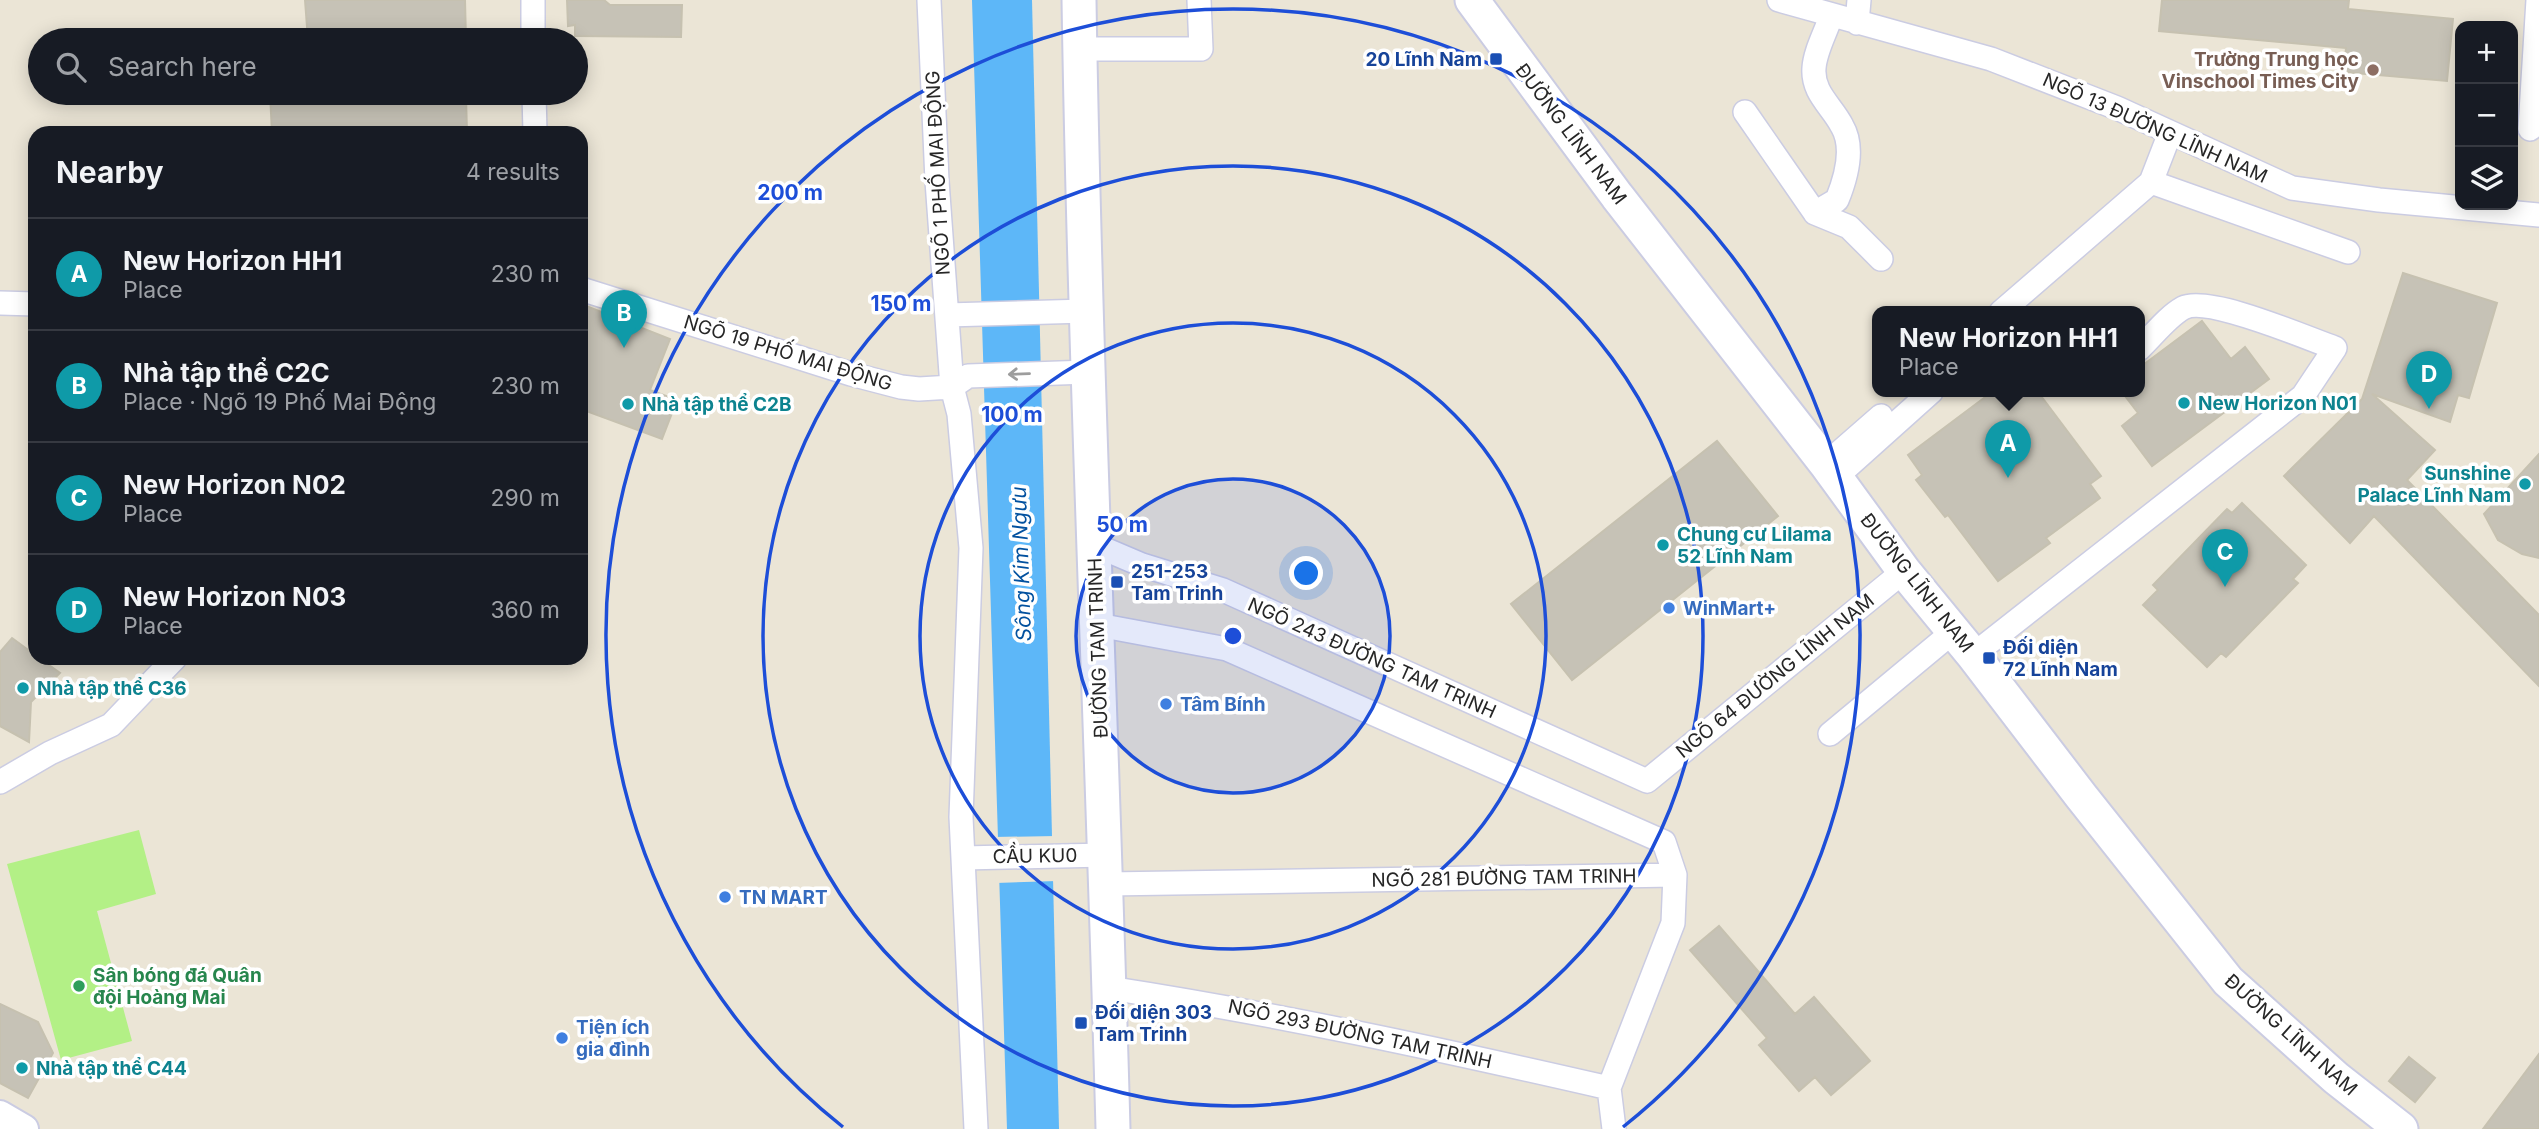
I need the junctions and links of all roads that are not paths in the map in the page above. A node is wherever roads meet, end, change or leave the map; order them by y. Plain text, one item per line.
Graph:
1 (533, 0) edge
2 (929, 0) edge
3 (1079, 0) edge
4 (1199, 0) edge
5 (1472, 0) edge
6 (1779, 0) edge
7 (1859, 0) edge
8 (2538, 0) edge
9 (1831, 16) junction
10 (1857, 23) junction
11 (533, 28) edge
12 (1080, 49) junction
13 (534, 105) edge
14 (1745, 112) dead end
15 (535, 126) edge
16 (2529, 129) dead end
17 (2170, 133) junction
18 (2151, 182) junction
19 (1815, 213) junction
20 (2539, 215) edge
21 (2348, 252) dead end
22 (1881, 259) dead end
23 (588, 291) edge
24 (0, 303) edge
25 (28, 304) edge
26 (2008, 306) edge
27 (1074, 311) junction
28 (947, 315) junction
29 (2145, 344) edge
30 (1074, 372) junction
31 (951, 387) junction
32 (1904, 397) edge
33 (1925, 397) edge
34 (1830, 471) junction
35 (1095, 545) junction
36 (1904, 570) junction
37 (1098, 625) junction
38 (1964, 643) junction
39 (168, 665) edge
40 (1830, 734) dead end
41 (1647, 781) joint
42 (0, 782) edge
43 (963, 858) junction
44 (1096, 864) junction
45 (1675, 875) junction
46 (1109, 988) junction
47 (1609, 1088) junction
48 (0, 1115) edge
49 (24, 1129) edge
50 (976, 1129) edge
51 (1113, 1129) edge
52 (1614, 1129) edge
53 (2401, 1129) edge

1 - 11 street
2 - 28 street, NGÕ 1 PHỐ MAI ĐỘNG
3 - 12 main road, ĐƯỜNG TAM TRINH
4 - 12 street
5 - 34 main road, ĐƯỜNG LĨNH NAM
6 - 9 street, NGÕ 13 ĐƯỜNG LĨNH NAM
7 - 10 street
8 - 16 street
9 - 10 street, NGÕ 13 ĐƯỜNG LĨNH NAM
9 - 19 street
10 - 17 street, NGÕ 13 ĐƯỜNG LĨNH NAM
12 - 27 main road, ĐƯỜNG TAM TRINH
13 - 15 street
14 - 19 street
17 - 18 street
17 - 20 street, NGÕ 13 ĐƯỜNG LĨNH NAM
18 - 21 street
18 - 26 street
19 - 22 street
23 - 31 street, NGÕ 19 PHỐ MAI ĐỘNG
24 - 25 street
27 - 28 street
27 - 30 main road, ĐƯỜNG TAM TRINH
28 - 31 street, NGÕ 1 PHỐ MAI ĐỘNG
29 - 38 street
30 -> 31 street
30 - 35 main road, ĐƯỜNG TAM TRINH
31 - 43 street
32 - 34 street
33 - 34 street
34 - 36 main road, ĐƯỜNG LĨNH NAM
35 - 37 main road, ĐƯỜNG TAM TRINH
35 - 41 street, NGÕ 243 ĐƯỜNG TAM TRINH
36 - 38 main road, ĐƯỜNG LĨNH NAM
36 - 41 street, NGÕ 64 ĐƯỜNG LĨNH NAM
37 - 44 main road, ĐƯỜNG TAM TRINH
37 - 45 street
38 - 40 street
38 - 53 main road, ĐƯỜNG LĨNH NAM
39 - 42 street
43 - 44 street, CẦU KU0
43 - 50 street
44 - 45 street, NGÕ 281 ĐƯỜNG TAM TRINH
44 - 46 main road, ĐƯỜNG TAM TRINH
45 - 47 street
46 - 47 street, NGÕ 293 ĐƯỜNG TAM TRINH
46 - 51 main road, ĐƯỜNG TAM TRINH
47 - 52 street
48 - 49 street

